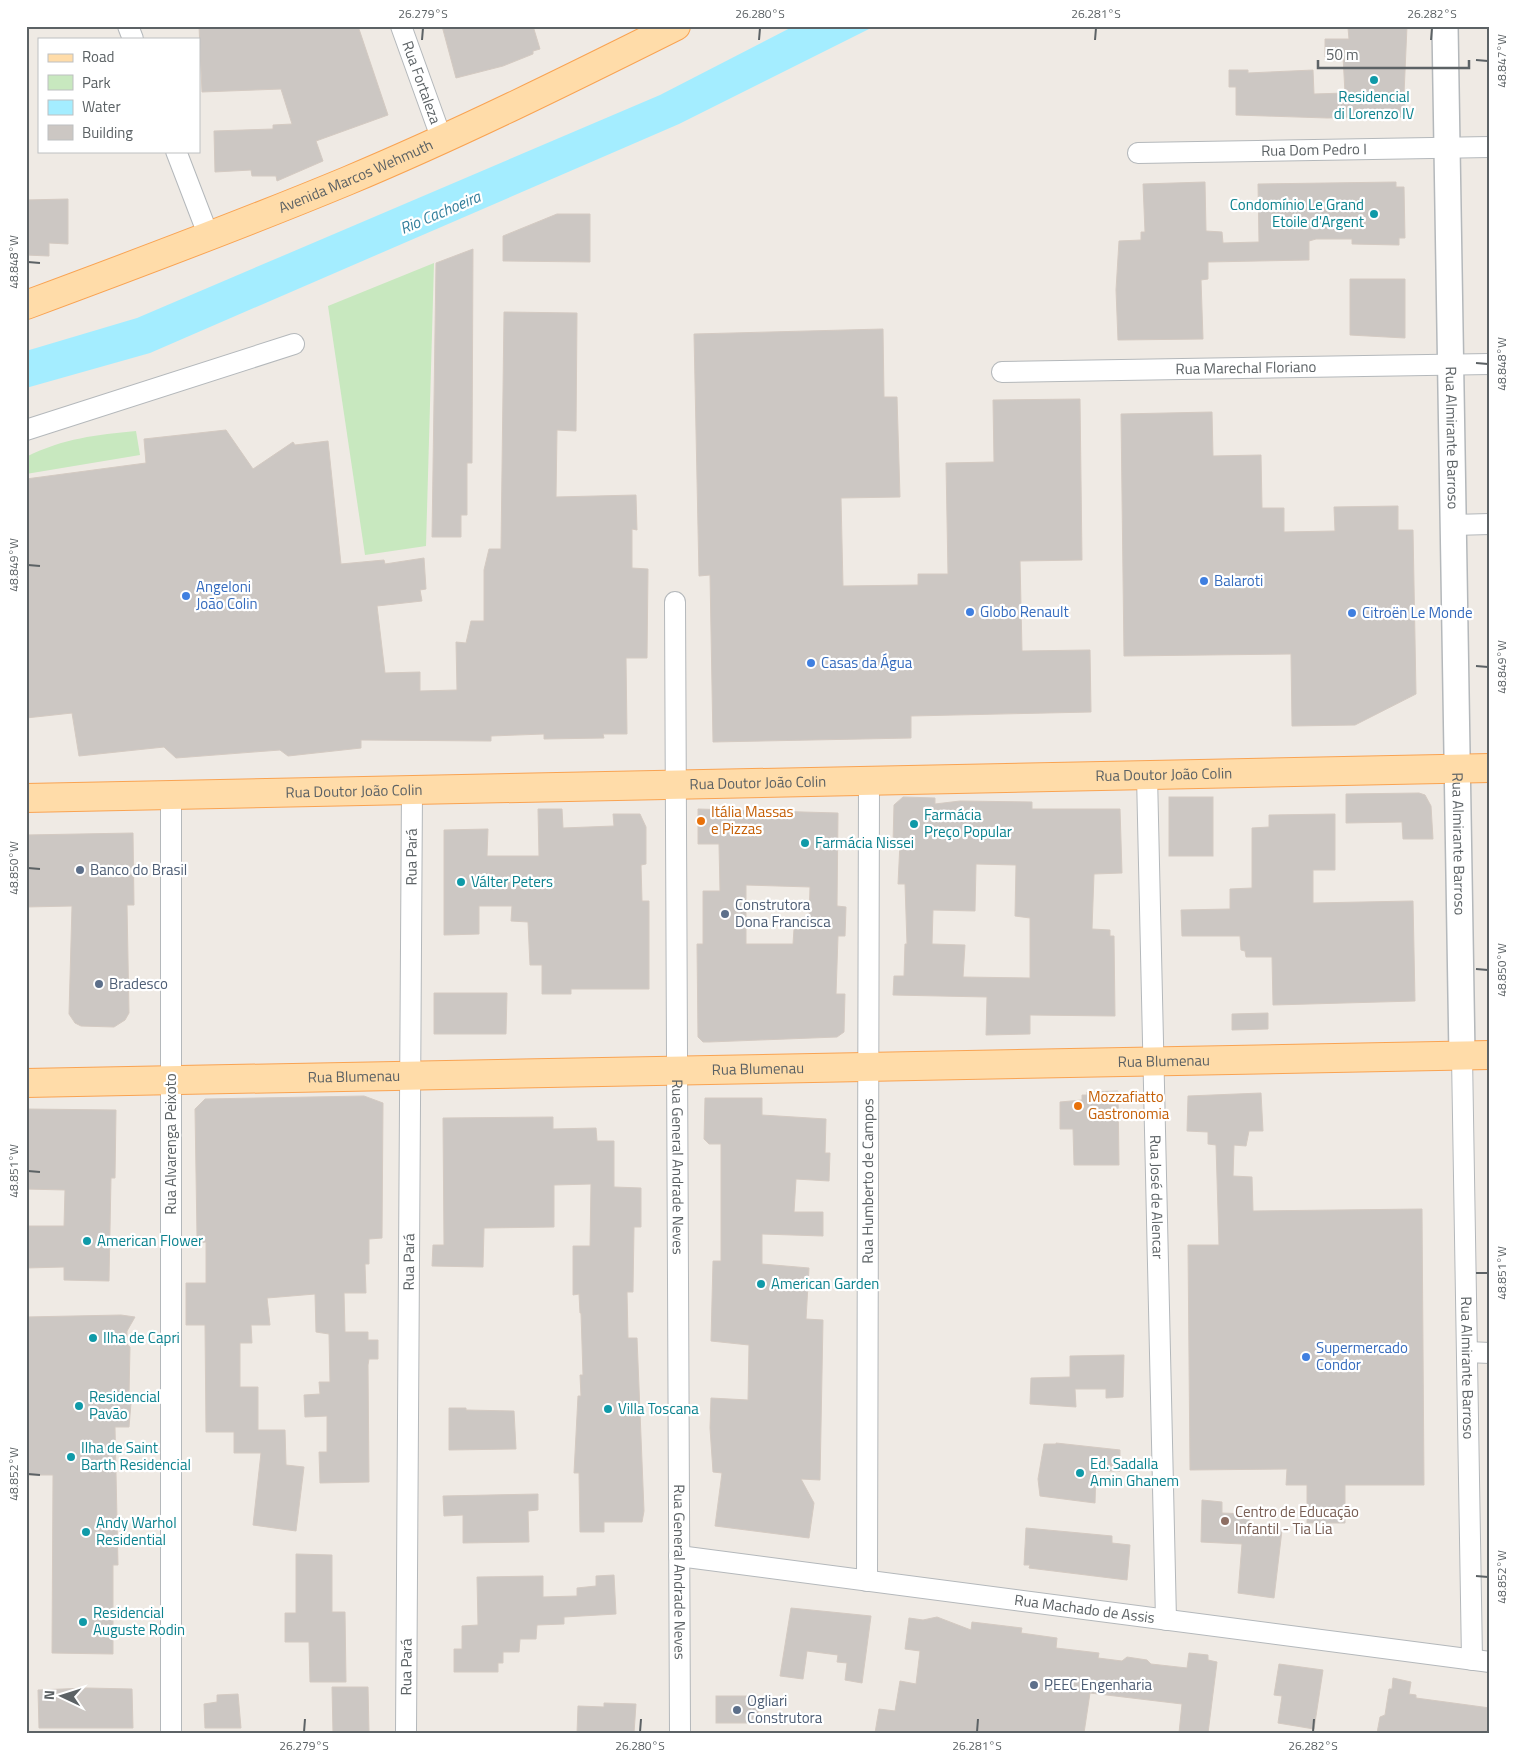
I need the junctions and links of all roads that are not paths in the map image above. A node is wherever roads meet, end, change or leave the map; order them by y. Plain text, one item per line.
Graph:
1 (128, 26) edge
2 (401, 26) edge
3 (1444, 26) edge
4 (666, 28) edge
5 (133, 38) edge
6 (442, 140) junction
7 (1490, 147) edge
8 (1446, 148) junction
9 (176, 152) edge
10 (1138, 153) dead end
11 (209, 236) junction
12 (26, 305) edge
13 (294, 344) dead end
14 (1490, 364) edge
15 (1450, 365) junction
16 (1002, 372) dead end
17 (26, 430) edge
18 (1490, 524) edge
19 (1453, 525) junction
20 (675, 602) dead end
21 (1490, 768) edge
22 (1457, 769) junction
23 (1147, 775) junction
24 (869, 780) junction
25 (676, 784) junction
26 (412, 790) junction
27 (171, 795) junction
28 (26, 798) edge
29 (1462, 1056) junction
30 (1490, 1056) edge
31 (1154, 1062) junction
32 (869, 1067) junction
33 (677, 1071) junction
34 (410, 1076) junction
35 (171, 1081) junction
36 (26, 1084) edge
37 (1467, 1352) junction
38 (1490, 1353) edge
39 (679, 1556) junction
40 (867, 1581) junction
41 (1166, 1620) junction
42 (1481, 1661) edge
43 (171, 1733) edge
44 (406, 1733) edge
45 (680, 1733) edge

1 - 5 street
2 - 6 street, Rua Fortaleza
3 - 8 street, Rua Almirante Barroso
4 - 6 main road, Avenida Marcos Wehmuth
6 - 11 main road, Avenida Marcos Wehmuth
7 - 8 street, Rua Dom Pedro I
8 - 10 street, Rua Dom Pedro I
8 - 15 street, Rua Almirante Barroso
9 - 11 street
11 - 12 main road, Avenida Marcos Wehmuth
13 - 17 street
14 - 15 street, Rua Marechal Floriano
15 - 16 street, Rua Marechal Floriano
15 - 19 street, Rua Almirante Barroso
18 - 19 street
19 - 22 street, Rua Almirante Barroso
20 - 25 street, Rua General Andrade Neves
21 - 22 main road, Rua Doutor João Colin
22 - 23 main road, Rua Doutor João Colin
22 - 29 street, Rua Almirante Barroso
23 - 24 main road, Rua Doutor João Colin
23 - 31 street, Rua José de Alencar
24 - 25 main road, Rua Doutor João Colin
24 - 32 street, Rua Humberto de Campos
25 - 26 main road, Rua Doutor João Colin
25 - 33 street, Rua General Andrade Neves
26 - 27 main road, Rua Doutor João Colin
26 - 34 street, Rua Pará
27 - 28 main road, Rua Doutor João Colin
27 - 35 street, Rua Alvarenga Peixoto
29 - 30 main road, Rua Blumenau
29 - 31 main road, Rua Blumenau
29 - 37 street, Rua Almirante Barroso
31 - 32 main road, Rua Blumenau
31 - 41 street, Rua José de Alencar
32 - 33 main road, Rua Blumenau
32 - 40 street, Rua Humberto de Campos
33 - 34 main road, Rua Blumenau
33 - 39 street, Rua General Andrade Neves
34 - 35 main road, Rua Blumenau
34 - 44 street, Rua Pará
35 - 36 main road, Rua Blumenau
35 - 43 street, Rua Alvarenga Peixoto
37 - 38 street
37 - 42 street, Rua Almirante Barroso
39 - 40 street, Rua Machado de Assis
39 - 45 street, Rua General Andrade Neves
40 - 41 street, Rua Machado de Assis
41 - 42 street, Rua Machado de Assis

